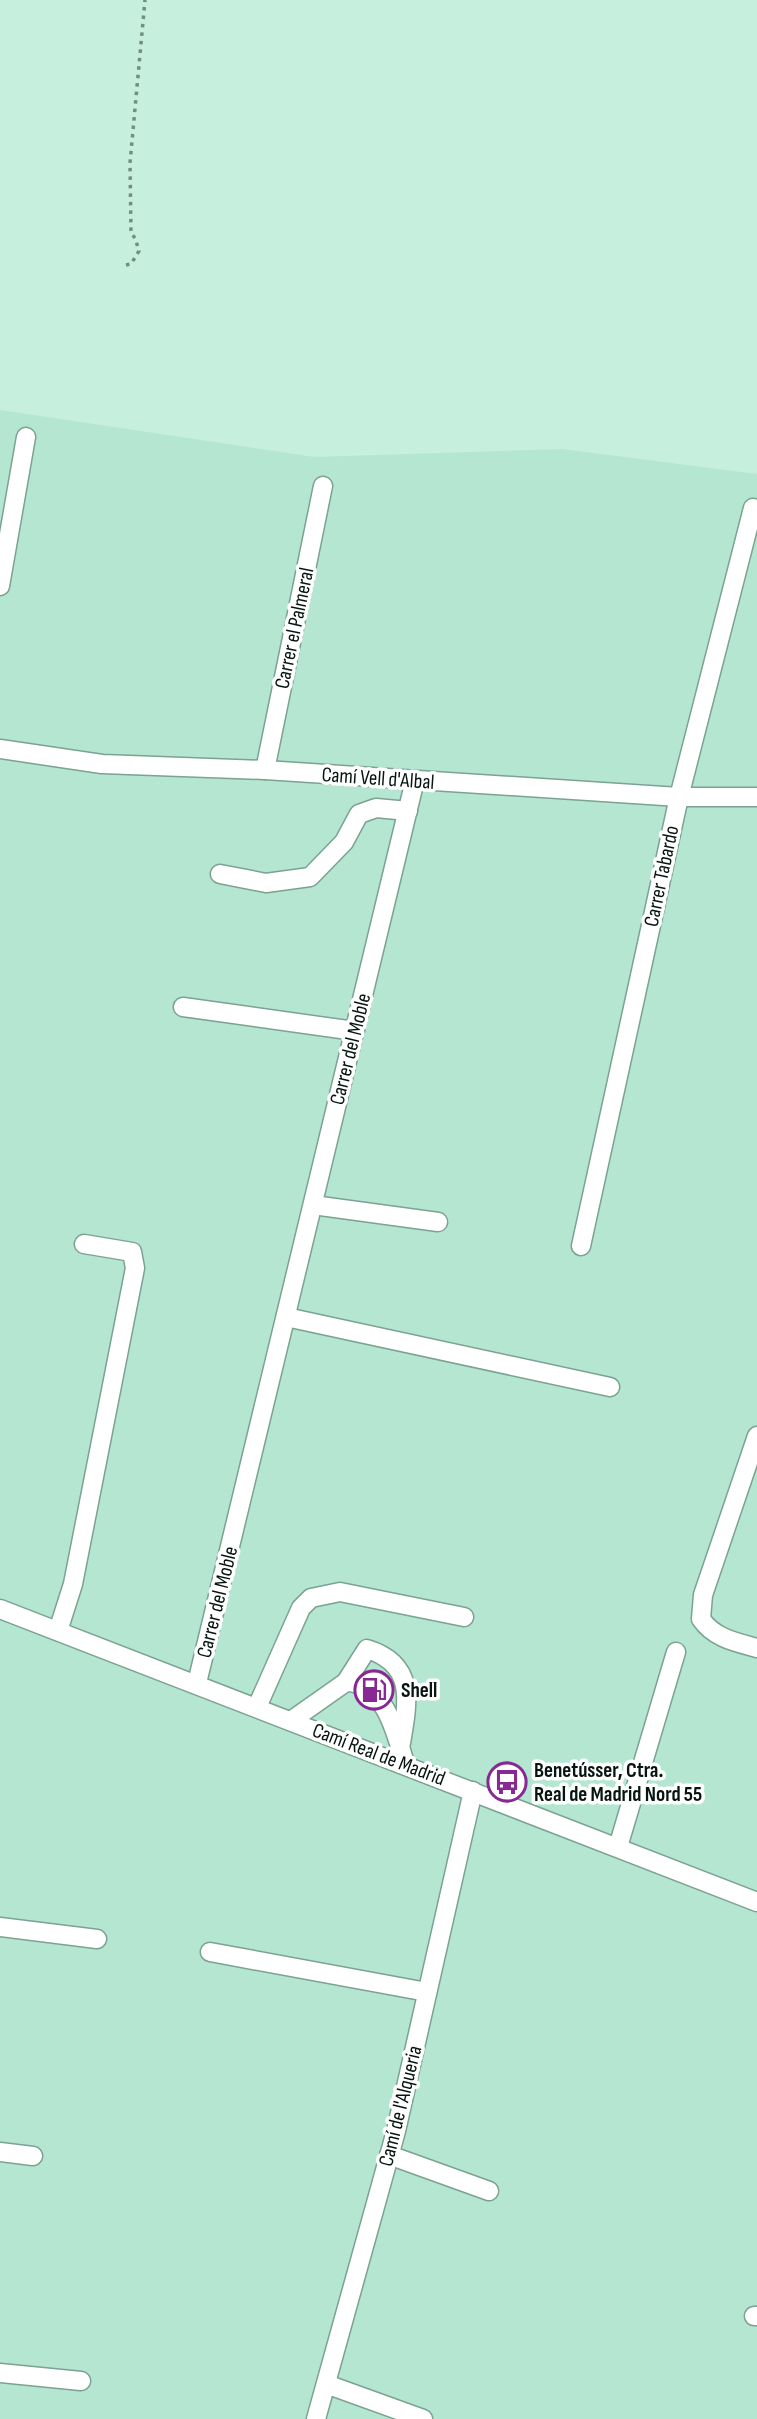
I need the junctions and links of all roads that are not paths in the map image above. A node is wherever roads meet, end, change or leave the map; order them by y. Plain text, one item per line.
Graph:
1 (26, 437) dead end
2 (323, 486) dead end
3 (753, 508) dead end
4 (0, 586) edge
5 (0, 749) edge
6 (265, 770) junction
7 (415, 780) junction
8 (679, 797) junction
9 (757, 797) edge
10 (408, 811) junction
11 (220, 874) dead end
12 (183, 1007) dead end
13 (355, 1031) junction
14 (313, 1205) junction
15 (438, 1223) dead end
16 (84, 1244) dead end
17 (581, 1247) dead end
18 (286, 1317) junction
19 (610, 1387) dead end
20 (757, 1436) edge
21 (0, 1609) edge
22 (464, 1617) dead end
23 (58, 1631) junction
24 (757, 1648) edge
25 (676, 1652) dead end
26 (346, 1682) junction
27 (197, 1683) junction
28 (257, 1707) junction
29 (292, 1720) junction
30 (400, 1747) junction
31 (405, 1764) junction
32 (473, 1791) junction
33 (618, 1847) junction
34 (757, 1902) edge
35 (0, 1927) edge
36 (97, 1939) dead end
37 (210, 1952) dead end
38 (427, 1992) junction
39 (0, 2152) edge
40 (389, 2155) junction
41 (33, 2156) dead end
42 (489, 2191) dead end
43 (0, 2373) edge
44 (81, 2381) dead end
45 (326, 2384) junction
46 (316, 2419) edge
47 (423, 2419) edge

1 - 4 street
2 - 6 street, Carrer el Palmeral
3 - 8 street, Carrer Tabardo
5 - 6 street, Camí Vell d'Albal
6 - 7 street, Camí Vell d'Albal
7 - 8 street, Camí Vell d'Albal
7 - 10 street, Carrer del Moble
8 - 9 street, Camí Vell d'Albal
8 - 17 street, Carrer Tabardo
10 - 11 street
10 - 13 street, Carrer del Moble
12 - 13 street
13 - 14 street, Carrer del Moble
14 - 15 street
14 - 18 street, Carrer del Moble
16 - 23 street
18 - 19 street
18 - 27 street, Carrer del Moble
20 - 24 street
21 - 23 street, Camí Real de Madrid
22 - 28 street
23 - 27 street, Camí Real de Madrid
25 - 33 street
26 - 29 street
26 - 30 street
26 - 30 street
27 - 28 street, Camí Real de Madrid
28 - 29 street, Camí Real de Madrid
29 - 31 street, Camí Real de Madrid
30 - 31 street
31 - 32 street, Camí Real de Madrid
32 - 33 street, Camí Real de Madrid
32 - 38 street, Camí de l'Alqueria
33 - 34 street, Camí Real de Madrid
35 - 36 street
37 - 38 street
38 - 40 street, Camí de l'Alqueria
39 - 41 street
40 - 42 street
40 - 45 street, Camí de l'Alqueria
43 - 44 street
45 - 46 street, Camí de l'Alqueria
45 - 47 street

